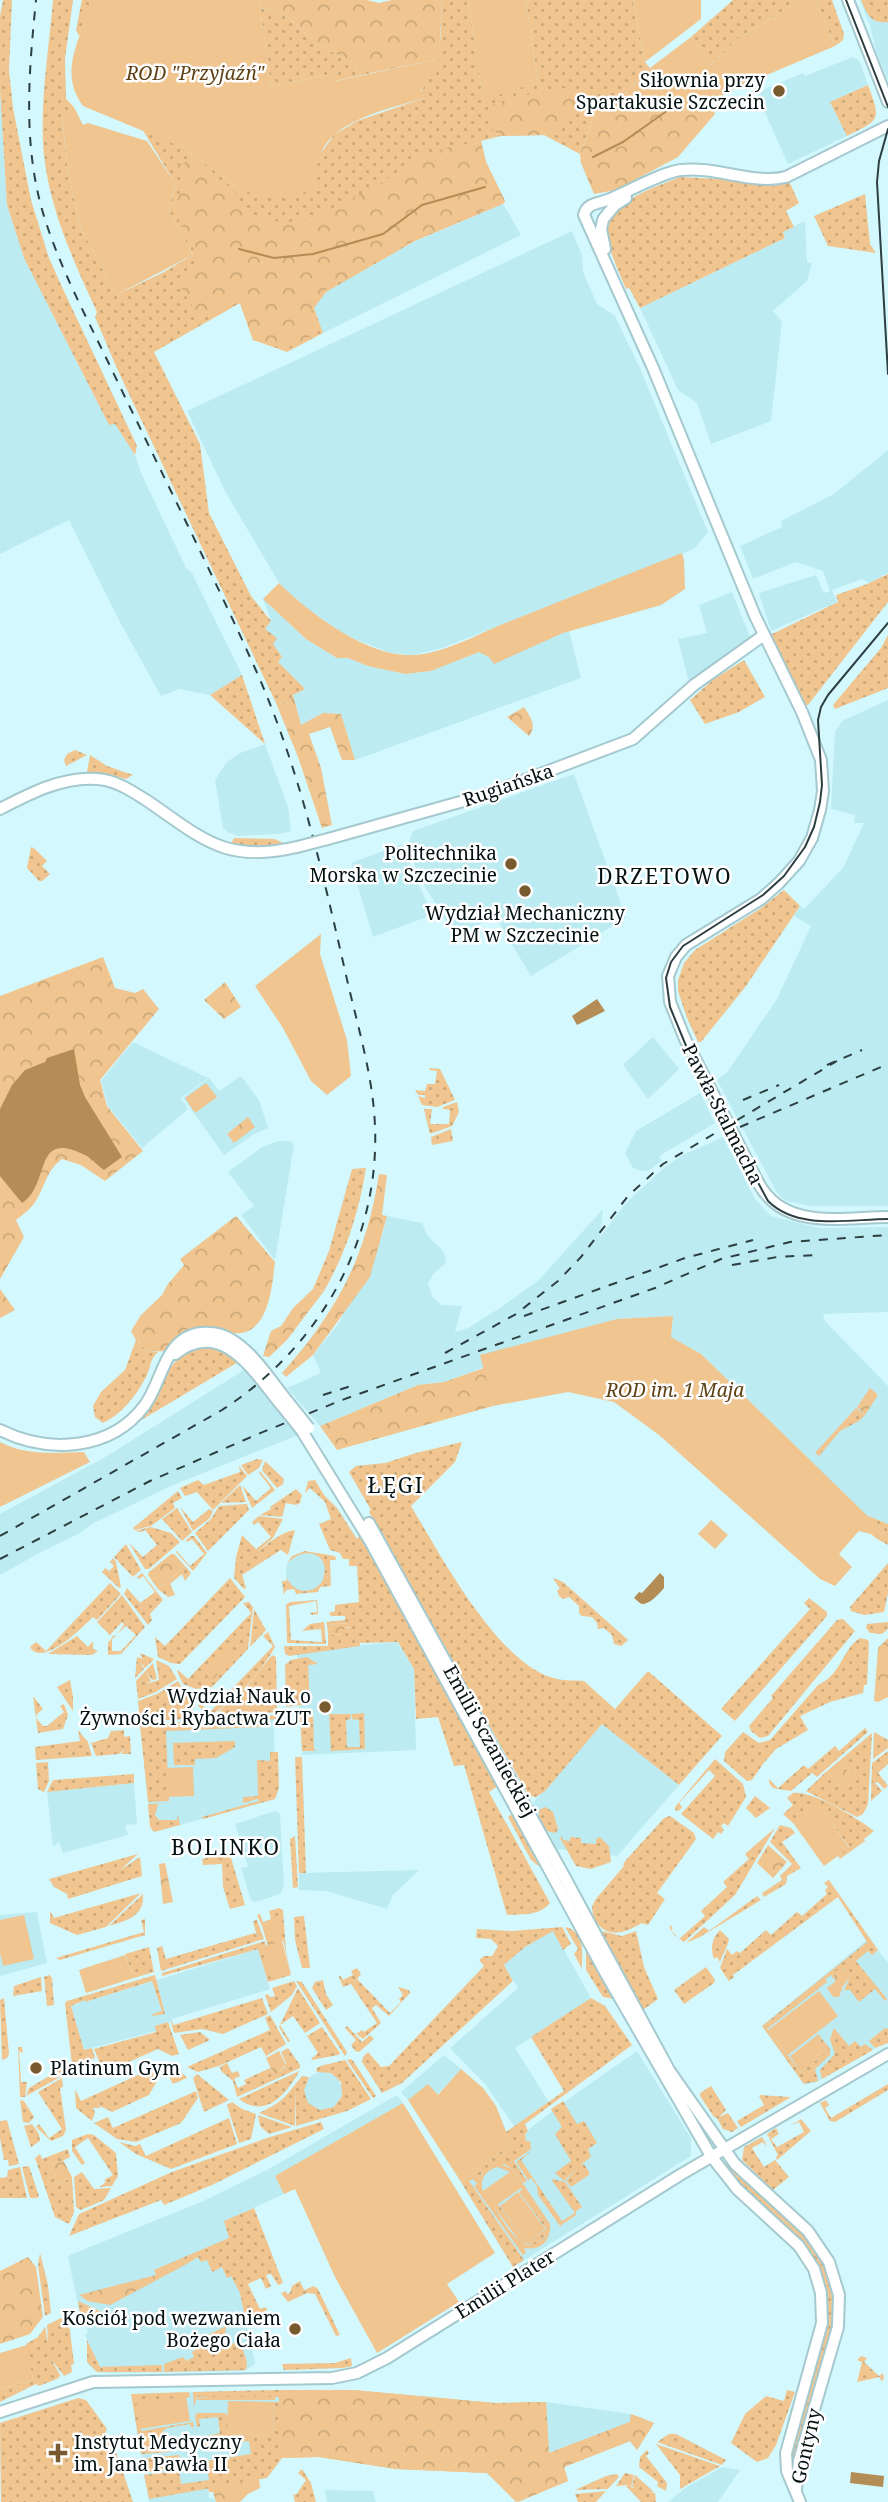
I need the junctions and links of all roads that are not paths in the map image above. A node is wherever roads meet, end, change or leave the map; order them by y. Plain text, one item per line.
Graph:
1 (848, 0) edge
2 (888, 102) edge
3 (888, 126) edge
4 (659, 178) junction
5 (596, 204) junction
6 (603, 219) junction
7 (587, 221) junction
8 (615, 285) junction
9 (764, 635) junction
10 (0, 809) edge
11 (888, 1217) edge
12 (0, 1430) edge
13 (306, 1430) junction
14 (888, 2054) edge
15 (723, 2149) junction
16 (711, 2156) junction
17 (0, 2412) edge
18 (798, 2497) edge

1 - 2 street
3 - 4 street
4 - 5 street
4 - 6 street
5 - 6 street
5 - 7 street
6 - 7 street
6 - 8 street
7 - 8 street
8 - 9 street
9 - 10 street, Rugiańska, bridge
9 - 11 street, Pawła Stalmacha
12 - 13 street, Emilii Sczanieckiej, bridge
13 - 15 street, Emilii Sczanieckiej
13 - 16 street, Emilii Sczanieckiej
14 - 15 street, Emilii Plater
15 - 16 street, Emilii Plater
15 - 18 street, Gontyny
16 - 17 street, Emilii Plater
16 - 18 street, Gontyny

